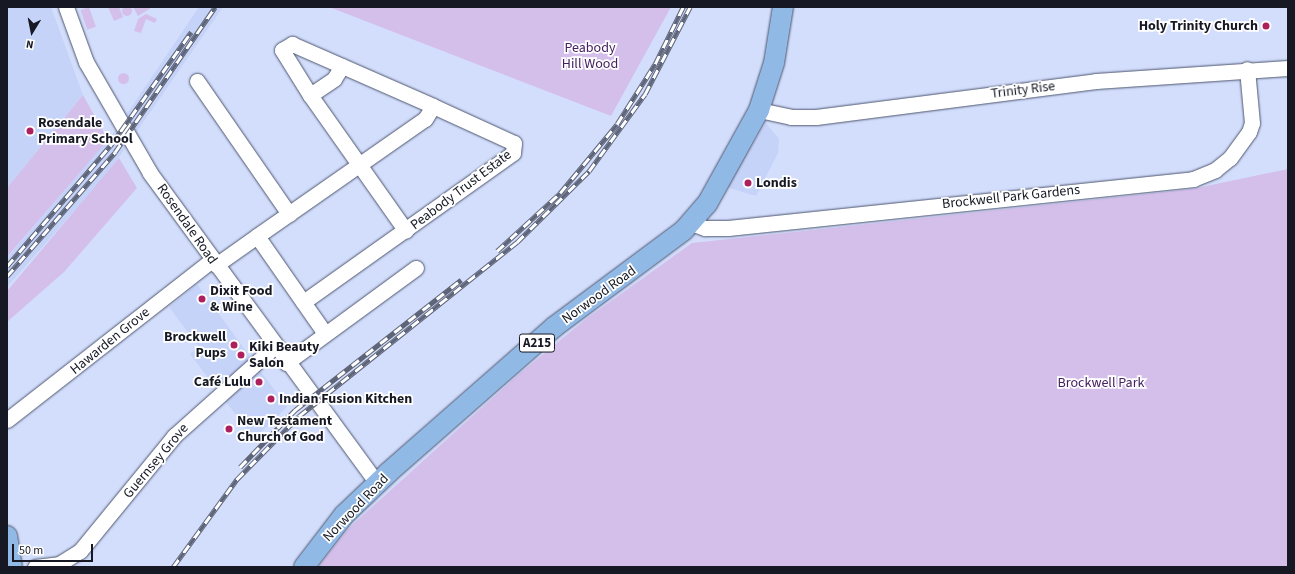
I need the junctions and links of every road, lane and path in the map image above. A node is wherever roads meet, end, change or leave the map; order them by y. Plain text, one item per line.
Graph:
1 (66, 7) edge
2 (783, 7) edge
3 (342, 66) junction
4 (1288, 68) edge
5 (1248, 70) junction
6 (197, 81) dead end
7 (310, 95) junction
8 (432, 106) junction
9 (759, 110) junction
10 (359, 165) junction
11 (289, 214) junction
12 (691, 223) junction
13 (406, 231) junction
14 (257, 236) junction
15 (214, 263) junction
16 (416, 268) dead end
17 (303, 302) junction
18 (325, 333) junction
19 (275, 346) junction
20 (286, 362) junction
21 (7, 420) edge
22 (377, 483) junction
23 (7, 536) edge
24 (12, 567) edge
25 (35, 567) edge
26 (304, 567) edge

1 - 15 street, Rosendale Road
2 - 9 main road, Norwood Road / A215
3 - 7 street
3 - 7 street, Peabody Trust Estate
3 - 8 street, Peabody Trust Estate
4 - 5 street, Trinity Rise
5 - 9 street, Trinity Rise
5 - 12 street, Brockwell Park Gardens
6 - 11 street
7 - 10 street, Peabody Trust Estate
8 - 10 street
8 - 13 street, Peabody Trust Estate
9 - 12 main road, Norwood Road / A215
10 - 11 street
10 - 13 street, Peabody Trust Estate
11 - 14 street
12 - 22 main road, Norwood Road / A215
13 - 17 street, Peabody Trust Estate
14 - 15 street
14 - 17 street
15 - 19 street, Rosendale Road
15 - 21 street, Hawarden Grove
16 - 18 street
17 - 18 street
18 - 20 street
19 - 20 street, Rosendale Road
19 - 25 street, Guernsey Grove
20 - 22 street, Rosendale Road
22 - 26 main road, Norwood Road / A215
23 - 24 main road

